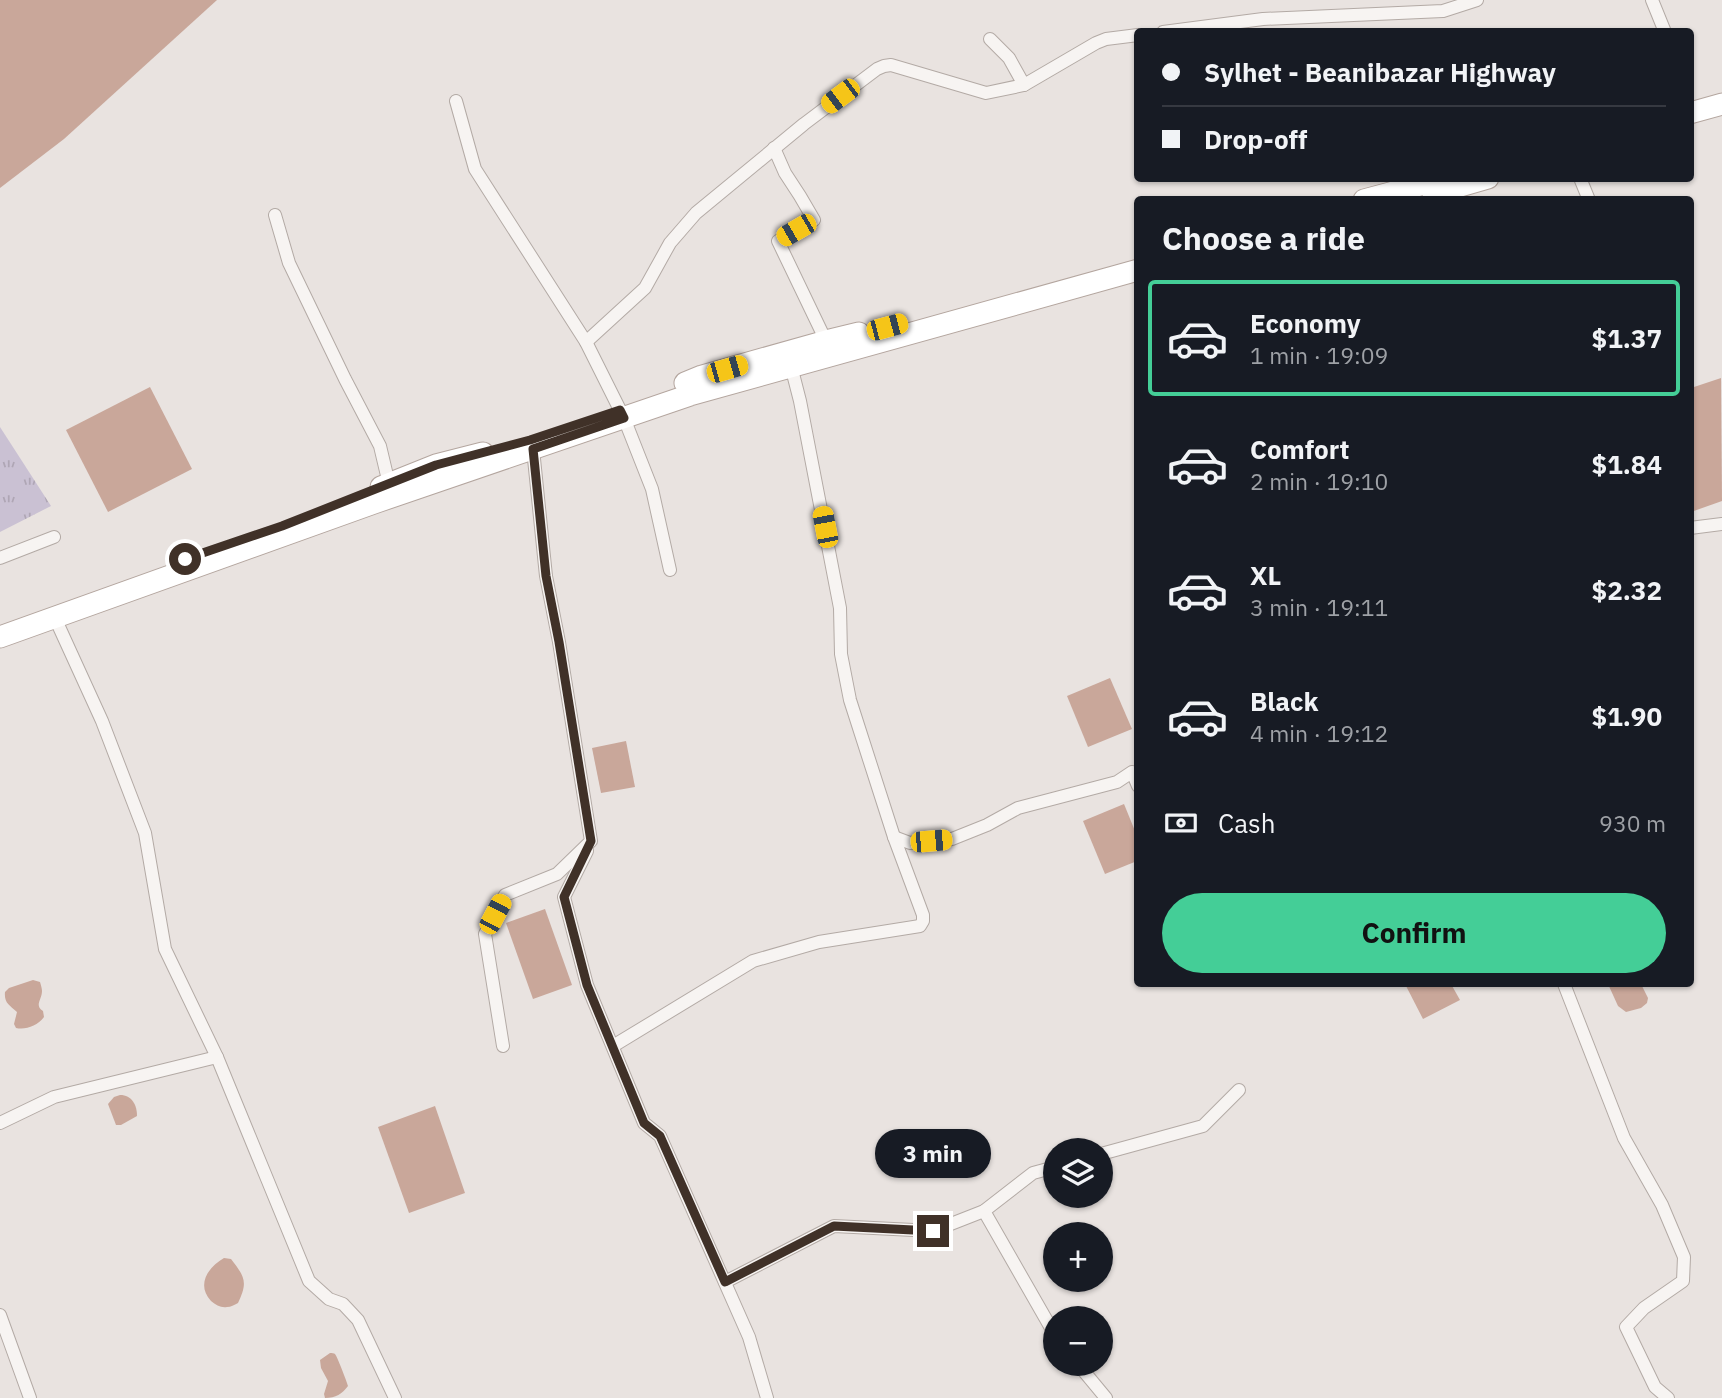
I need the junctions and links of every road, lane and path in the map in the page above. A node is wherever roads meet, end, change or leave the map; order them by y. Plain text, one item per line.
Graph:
1 (1477, 0) edge
2 (1652, 0) edge
3 (1194, 28) edge
4 (1663, 28) edge
5 (1134, 36) edge
6 (990, 38) dead end
7 (1024, 85) junction
8 (456, 101) dead end
9 (1722, 104) edge
10 (1694, 113) edge
11 (1694, 114) edge
12 (1722, 119) edge
13 (774, 148) junction
14 (1431, 182) edge
15 (1474, 182) edge
16 (1379, 196) edge
17 (1425, 196) edge
18 (275, 215) dead end
19 (1134, 260) edge
20 (1134, 272) edge
21 (586, 342) junction
22 (821, 350) junction
23 (791, 366) junction
24 (622, 414) junction
25 (533, 449) junction
26 (388, 484) junction
27 (1722, 524) edge
28 (1694, 528) edge
29 (54, 537) dead end
30 (0, 558) edge
31 (670, 570) dead end
32 (55, 618) junction
33 (0, 623) edge
34 (0, 637) edge
35 (1134, 777) edge
36 (894, 838) junction
37 (591, 841) junction
38 (1564, 987) edge
39 (503, 1046) dead end
40 (613, 1046) junction
41 (217, 1057) junction
42 (1239, 1090) dead end
43 (0, 1123) edge
44 (1113, 1151) edge
45 (1043, 1170) edge
46 (984, 1211) junction
47 (725, 1282) junction
48 (1043, 1314) edge
49 (1, 1318) edge
50 (1088, 1376) edge
51 (30, 1398) edge
52 (395, 1398) edge
53 (767, 1398) edge
54 (1106, 1398) edge
55 (1668, 1398) edge

1 - 3 street
2 - 4 street
5 - 7 street
6 - 7 street
7 - 13 street
8 - 21 street
9 - 10 main road
11 - 12 main road
13 - 21 street
13 - 22 street
14 - 16 main road
15 - 17 main road
18 - 26 street
19 - 22 main road
20 - 22 main road
21 - 24 street
22 - 23 main road
22 - 24 main road
23 - 24 main road
23 - 36 street
24 - 25 main road
24 - 26 main road
24 - 31 street
25 - 32 main road
25 - 37 street
26 - 33 main road
27 - 28 street
29 - 30 street
32 - 34 main road
32 - 41 street
35 - 36 street
36 - 40 street
37 - 39 street
37 - 40 street
38 - 55 street
40 - 47 street
41 - 43 street
41 - 52 street
42 - 44 street
45 - 46 street
46 - 47 street
46 - 48 street
47 - 53 street
49 - 51 street
50 - 54 street

